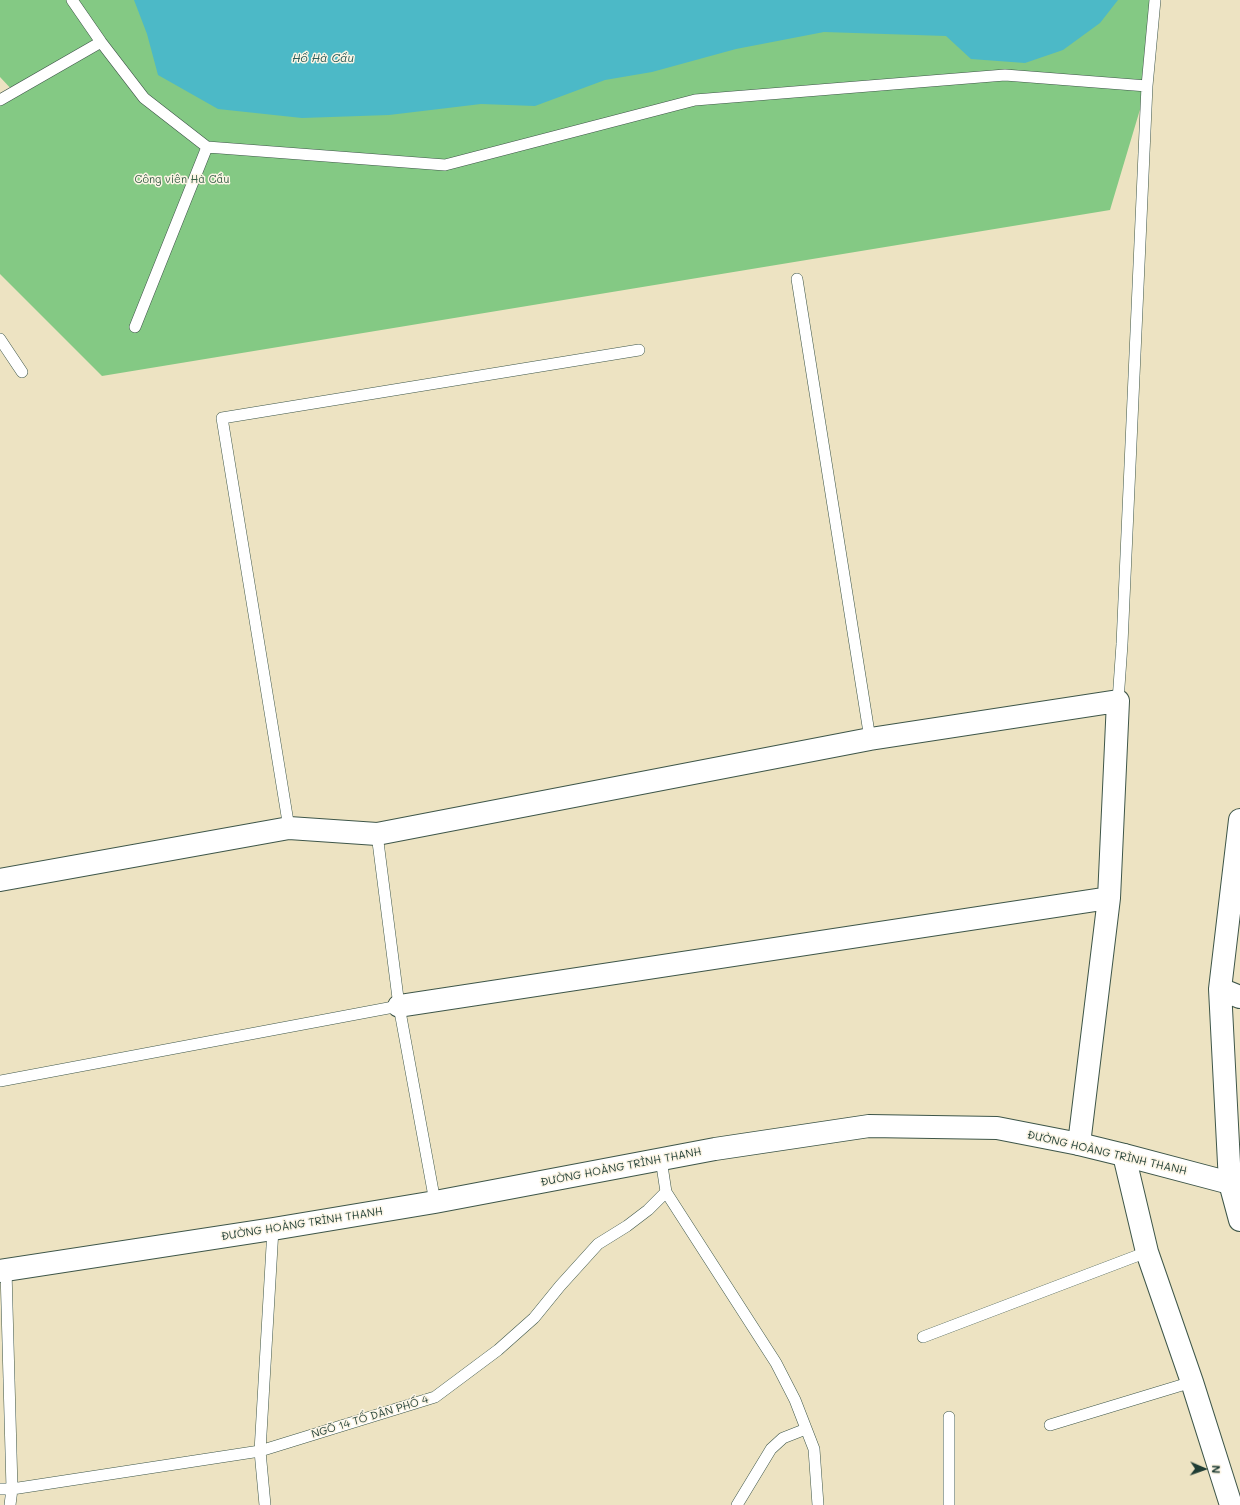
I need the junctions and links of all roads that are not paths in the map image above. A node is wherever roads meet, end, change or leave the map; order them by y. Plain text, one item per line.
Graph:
1 (72, 0) edge
2 (1155, 0) edge
3 (101, 42) junction
4 (1147, 86) junction
5 (0, 100) edge
6 (207, 147) junction
7 (797, 279) dead end
8 (135, 327) dead end
9 (0, 339) edge
10 (639, 350) dead end
11 (22, 372) dead end
12 (1118, 701) junction
13 (870, 739) junction
14 (1240, 820) edge
15 (289, 828) junction
16 (377, 834) junction
17 (1238, 849) edge
18 (0, 880) edge
19 (1110, 898) junction
20 (1220, 989) junction
21 (1240, 997) edge
22 (399, 1006) junction
23 (0, 1081) edge
24 (1079, 1144) junction
25 (1124, 1155) junction
26 (661, 1159) junction
27 (1235, 1185) edge
28 (666, 1192) junction
29 (435, 1202) junction
30 (1240, 1220) edge
31 (273, 1229) junction
32 (1147, 1252) junction
33 (3, 1270) edge
34 (923, 1337) dead end
35 (1192, 1382) junction
36 (949, 1417) dead end
37 (1050, 1425) dead end
38 (806, 1429) junction
39 (260, 1451) junction
40 (0, 1489) edge
41 (12, 1489) junction
42 (10, 1505) edge
43 (265, 1505) edge
44 (737, 1505) edge
45 (818, 1505) edge
46 (949, 1505) edge
47 (1231, 1505) edge

1 - 3 lane
2 - 4 lane
3 - 5 lane
3 - 6 lane
4 - 6 lane
4 - 12 lane
6 - 8 lane
7 - 13 lane
9 - 11 lane
10 - 15 lane
12 - 13 street
12 - 19 street
13 - 16 street
14 - 17 street
15 - 16 street
15 - 18 street
16 - 22 lane
17 - 20 street
19 - 22 street
19 - 24 street
20 - 21 street
20 - 27 street
22 - 23 lane
22 - 29 lane
24 - 25 street, ĐƯỜNG HOÀNG TRÌNH THANH
24 - 26 street, ĐƯỜNG HOÀNG TRÌNH THANH
25 - 27 street, ĐƯỜNG HOÀNG TRÌNH THANH
25 - 32 street
26 - 28 lane
26 - 29 street, ĐƯỜNG HOÀNG TRÌNH THANH
27 - 30 street
28 - 38 lane
28 - 39 lane, NGÕ 14 TỔ DÂN PHỐ 4
29 - 31 street, ĐƯỜNG HOÀNG TRÌNH THANH
31 - 33 street, ĐƯỜNG HOÀNG TRÌNH THANH
31 - 39 lane
32 - 34 lane
32 - 35 street
33 - 41 lane
35 - 37 lane
35 - 47 street
36 - 46 lane
38 - 44 lane
38 - 45 lane
39 - 41 lane, NGÕ 14 TỔ DÂN PHỐ 4
39 - 43 lane
40 - 41 lane, NGÕ 14 TỔ DÂN PHỐ 4
41 - 42 lane

